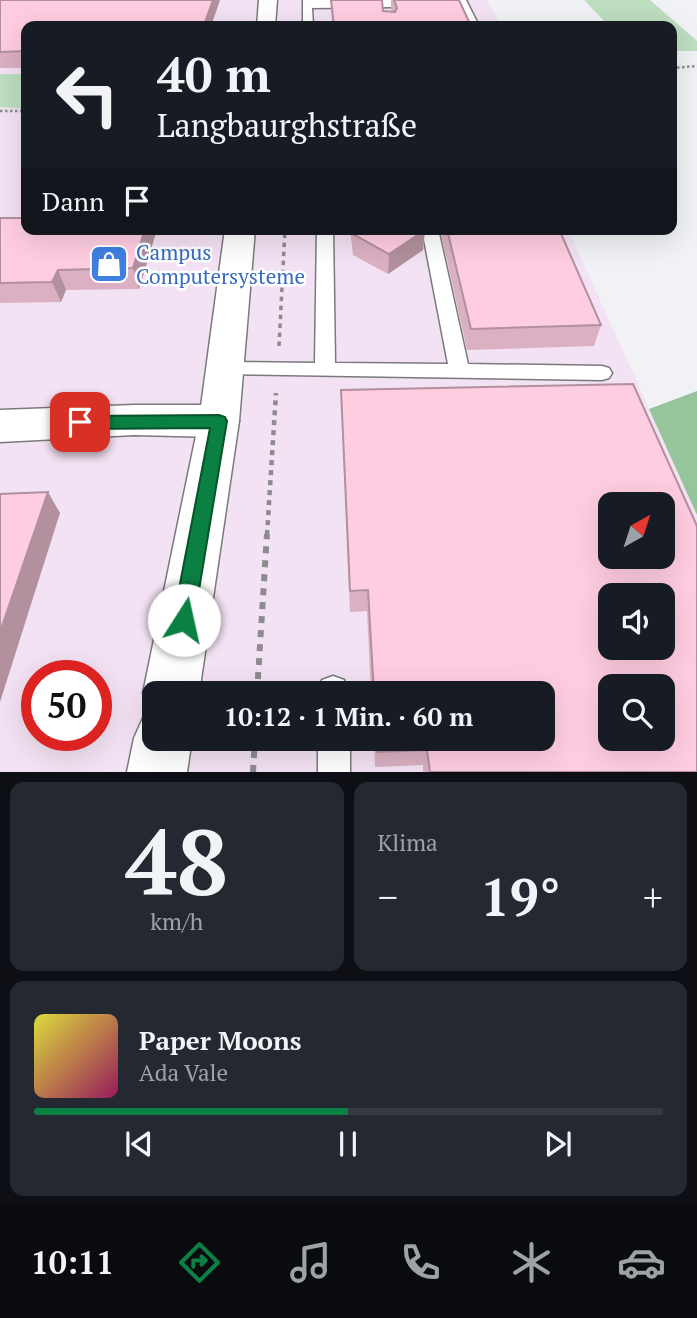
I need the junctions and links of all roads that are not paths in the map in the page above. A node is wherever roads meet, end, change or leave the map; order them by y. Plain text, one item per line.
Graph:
1 (268, 0) edge
2 (392, 0) edge
3 (461, 0) edge
4 (404, 1) edge
5 (308, 2) edge
6 (266, 21) edge
7 (308, 21) edge
8 (472, 21) edge
9 (239, 235) edge
10 (325, 235) edge
11 (430, 235) edge
12 (225, 369) junction
13 (325, 369) junction
14 (459, 370) junction
15 (602, 373) dead end
16 (219, 421) junction
17 (0, 426) edge
18 (173, 681) edge
19 (334, 751) edge
20 (334, 772) edge

1 - 6 main road
2 - 4 lane
2 - 5 lane
3 - 8 lane
5 - 7 lane
9 - 12 main road
10 - 13 lane
11 - 14 lane
12 - 13 lane
12 - 16 main road
13 - 14 lane
14 - 15 lane
16 - 17 main road
16 - 18 main road
19 - 20 lane

